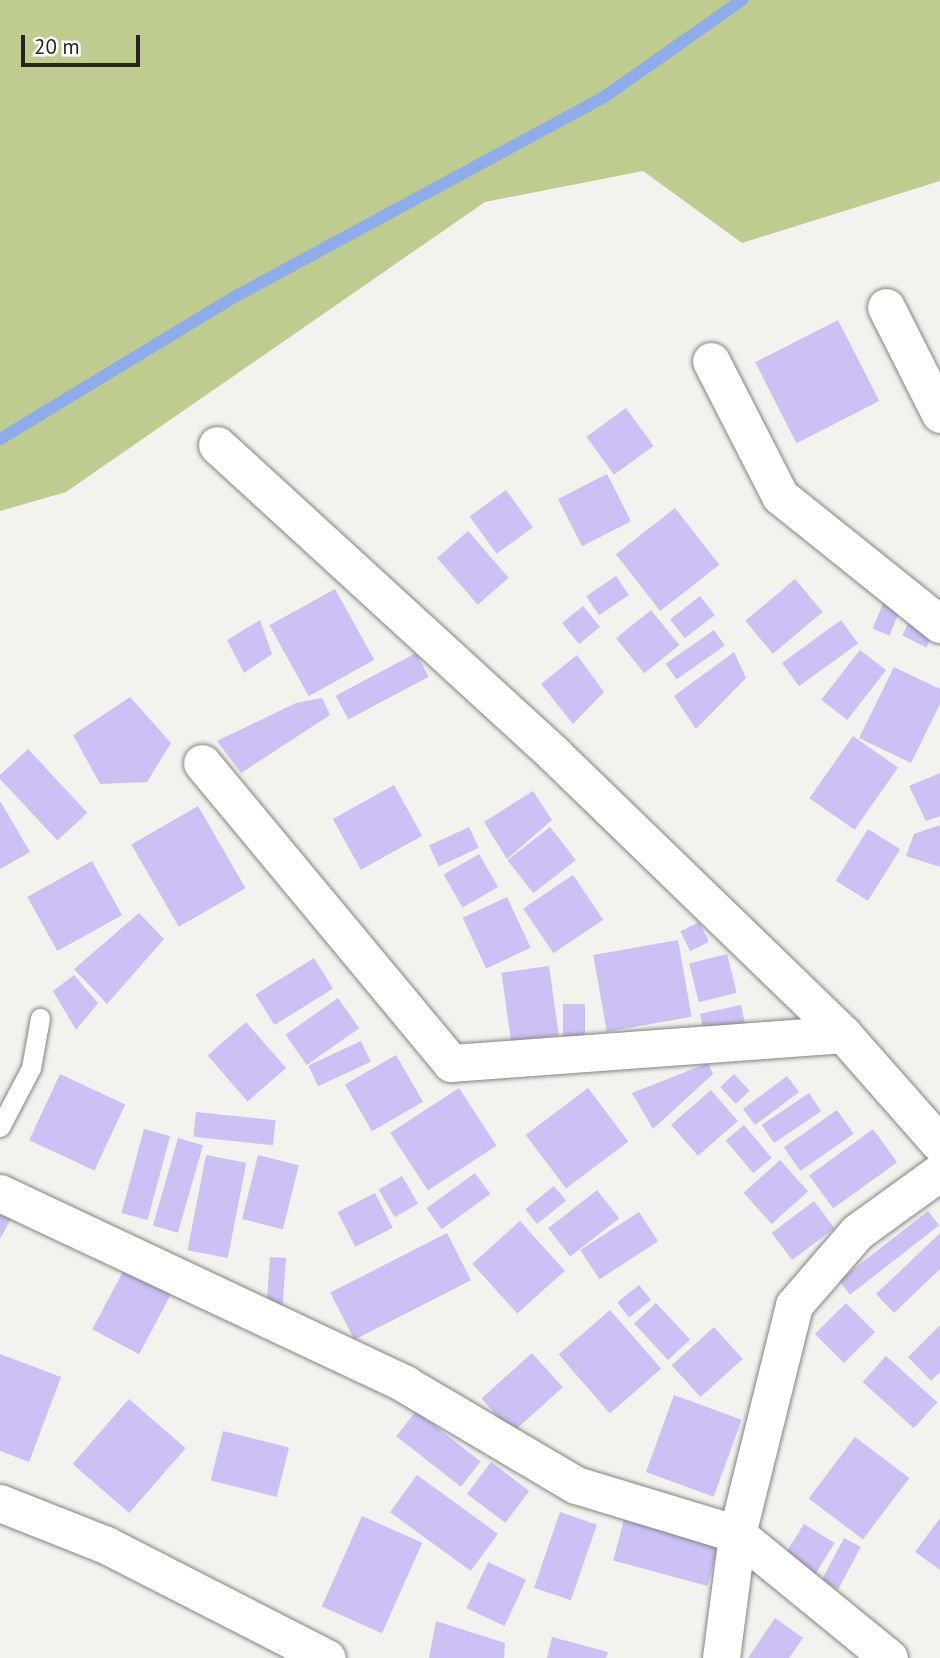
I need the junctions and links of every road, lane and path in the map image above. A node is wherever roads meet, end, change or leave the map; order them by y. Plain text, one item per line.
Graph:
1 (886, 307) dead end
2 (711, 361) dead end
3 (940, 414) edge
4 (217, 445) dead end
5 (940, 624) edge
6 (202, 763) dead end
7 (40, 1018) dead end
8 (843, 1034) junction
9 (0, 1127) edge
10 (940, 1144) edge
11 (940, 1172) edge
12 (0, 1193) edge
13 (0, 1503) edge
14 (737, 1534) junction
15 (327, 1658) edge
16 (720, 1658) edge
17 (889, 1658) edge

1 - 3 street
2 - 5 street
4 - 8 street
6 - 8 street
7 - 9 lane
8 - 10 street
11 - 14 street
12 - 14 street
13 - 15 street
14 - 16 street
14 - 17 street

